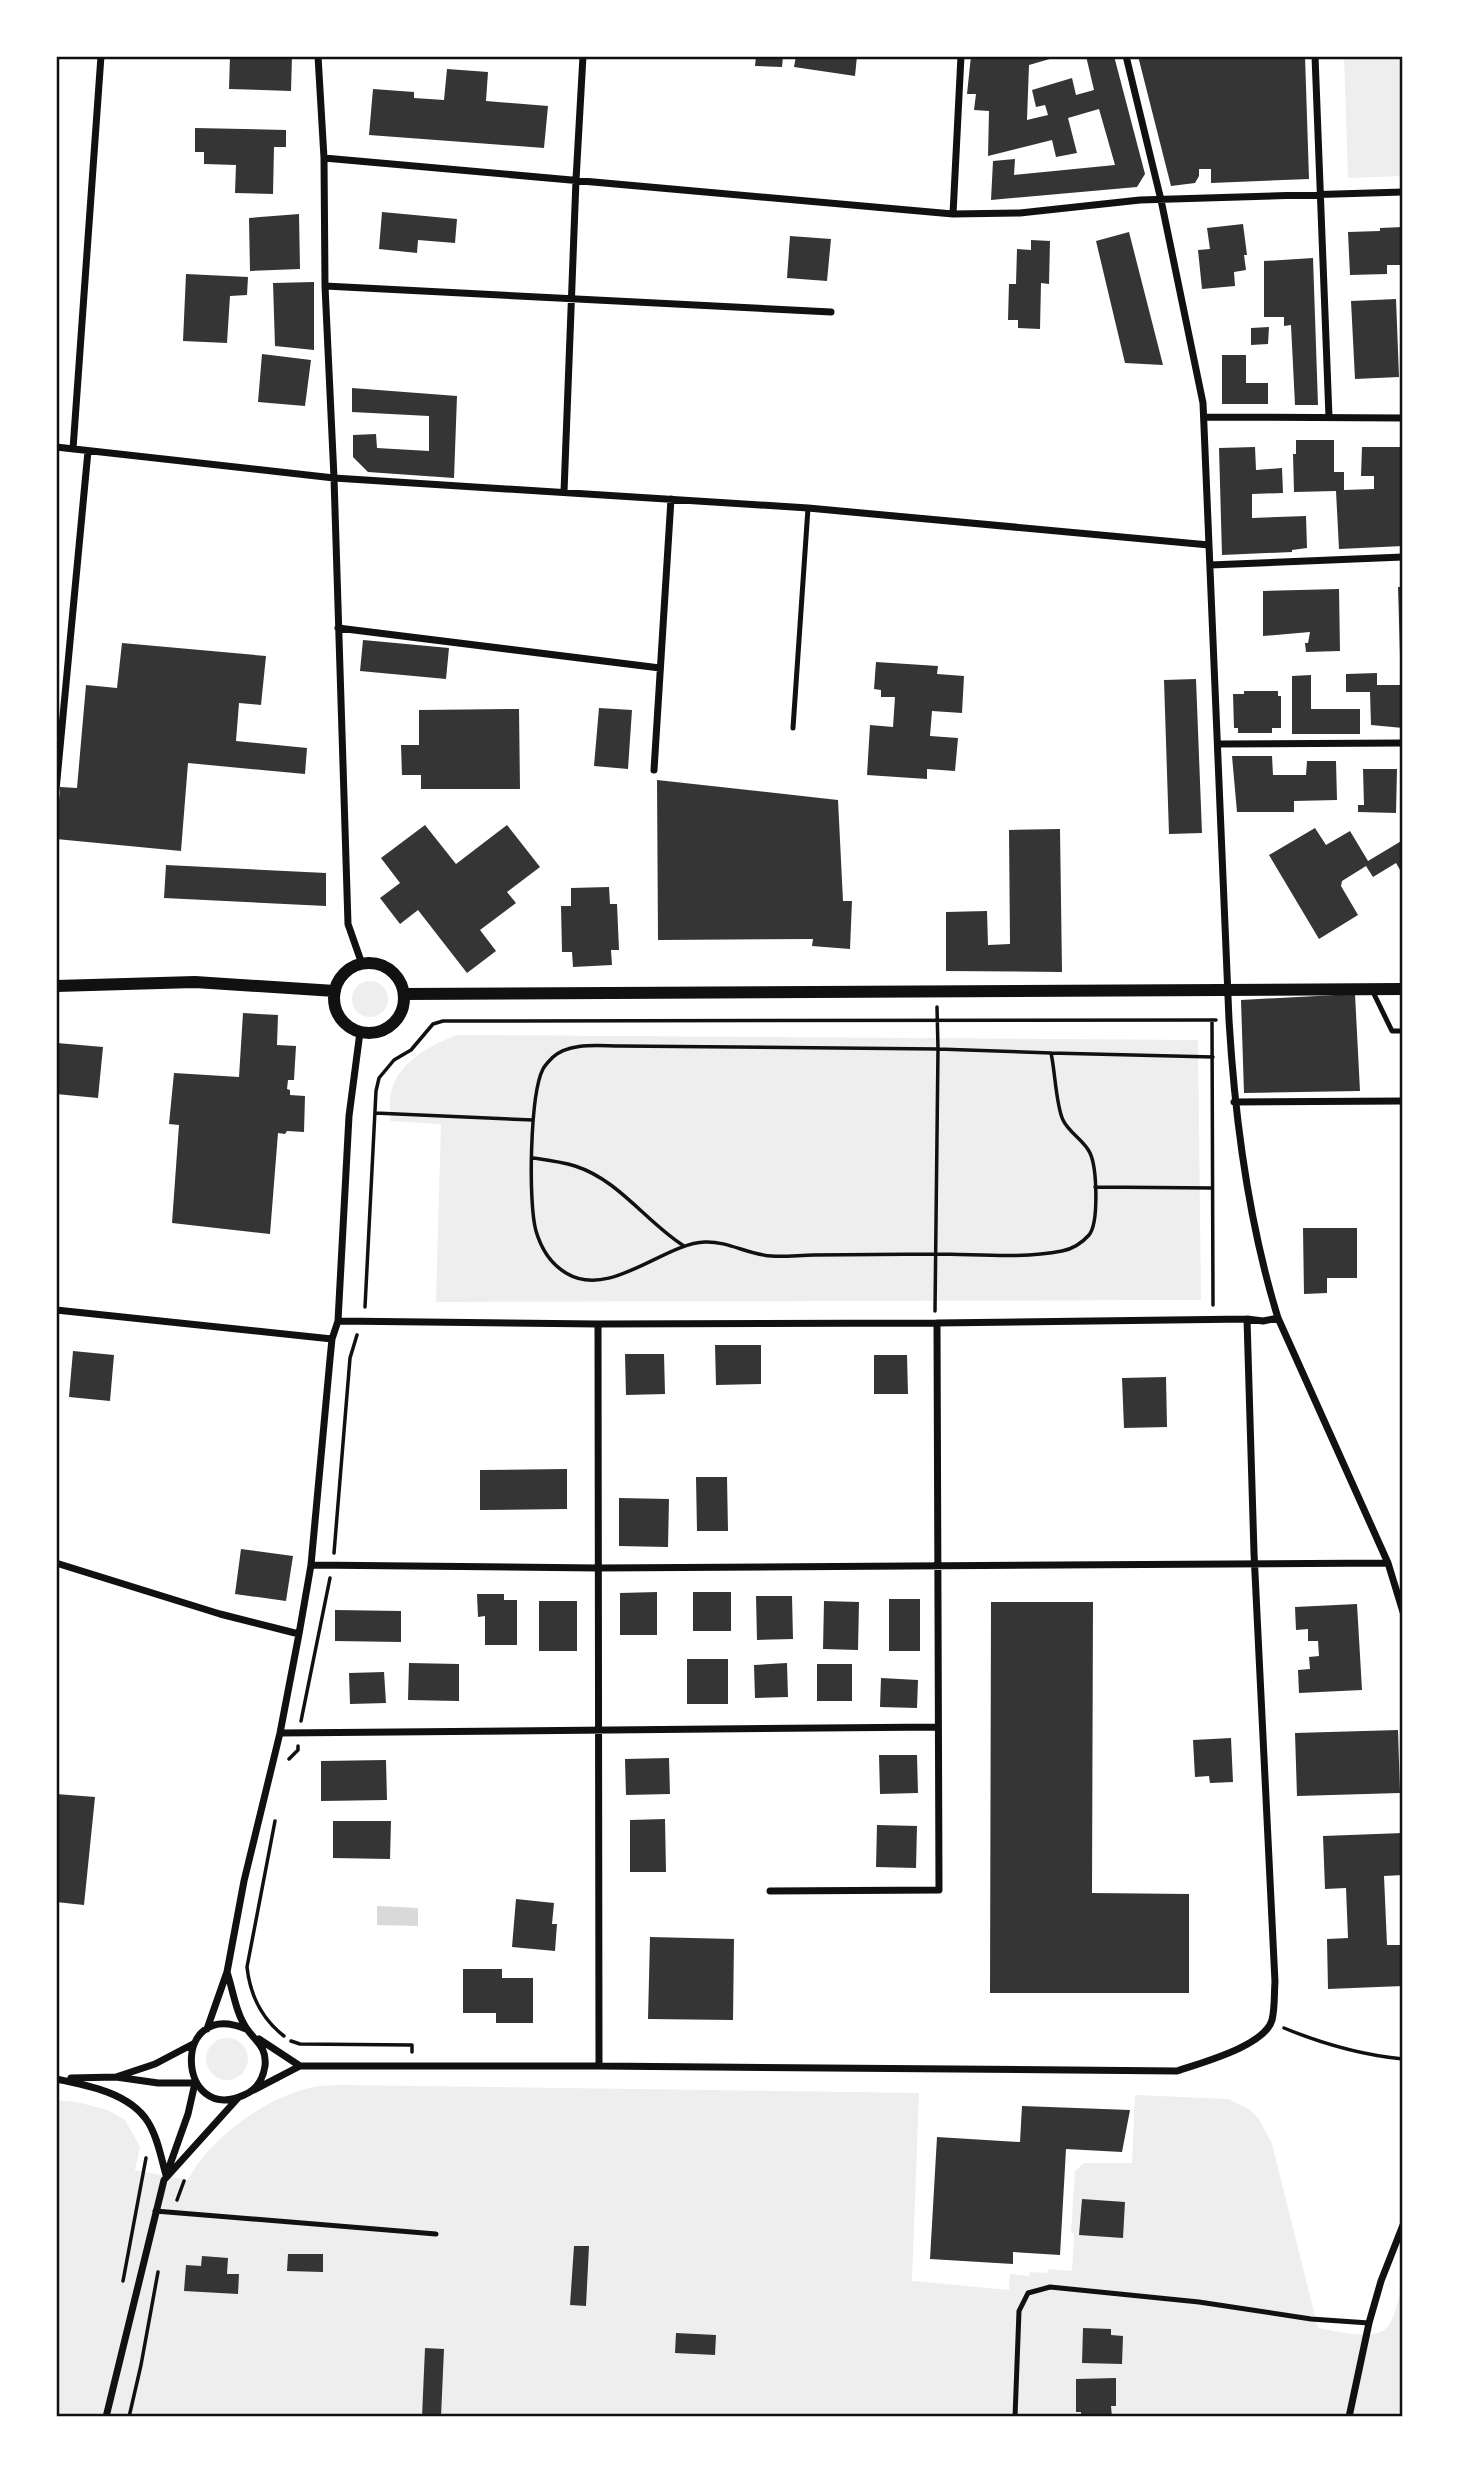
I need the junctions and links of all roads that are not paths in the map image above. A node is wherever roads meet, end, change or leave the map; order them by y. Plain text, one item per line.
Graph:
1 (101, 56) edge
2 (318, 56) edge
3 (583, 56) edge
4 (961, 56) edge
5 (1126, 56) edge
6 (1315, 56) edge
7 (324, 158) junction
8 (576, 180) junction
9 (1403, 192) edge
10 (1321, 195) junction
11 (1161, 200) junction
12 (953, 214) junction
13 (325, 286) junction
14 (571, 299) junction
15 (831, 312) dead end
16 (1204, 416) junction
17 (1329, 417) junction
18 (1403, 418) edge
19 (56, 447) edge
20 (73, 449) junction
21 (89, 451) junction
22 (334, 478) junction
23 (565, 492) junction
24 (671, 499) junction
25 (808, 509) junction
26 (1209, 545) junction
27 (1403, 557) edge
28 (1210, 565) junction
29 (338, 628) junction
30 (660, 668) junction
31 (793, 728) dead end
32 (1218, 744) junction
33 (1403, 744) edge
34 (653, 770) dead end
35 (56, 790) edge
36 (362, 964) junction
37 (56, 986) edge
38 (1228, 989) junction
39 (1372, 989) junction
40 (1403, 989) edge
41 (335, 991) junction
42 (404, 995) junction
43 (1403, 1031) edge
44 (360, 1032) junction
45 (1403, 1101) edge
46 (1234, 1102) junction
47 (56, 1310) edge
48 (1278, 1318) junction
49 (1247, 1319) junction
50 (338, 1321) junction
51 (937, 1323) junction
52 (598, 1324) junction
53 (332, 1339) junction
54 (56, 1563) edge
55 (1388, 1563) junction
56 (1255, 1564) junction
57 (311, 1565) junction
58 (939, 1567) junction
59 (598, 1568) junction
60 (1403, 1612) edge
61 (299, 1634) junction
62 (938, 1727) junction
63 (601, 1729) junction
64 (280, 1733) junction
65 (770, 1891) dead end
66 (227, 1972) junction
67 (207, 2029) junction
68 (246, 2029) junction
69 (256, 2037) junction
70 (193, 2044) junction
71 (300, 2066) junction
72 (599, 2066) junction
73 (116, 2077) junction
74 (56, 2079) edge
75 (195, 2083) junction
76 (254, 2090) junction
77 (238, 2098) junction
78 (166, 2175) junction
79 (155, 2211) junction
80 (1403, 2225) edge
81 (436, 2234) dead end
82 (1369, 2323) junction
83 (106, 2417) edge
84 (1015, 2417) edge
85 (1349, 2417) edge

1 - 20 street
2 - 7 street
3 - 8 street
4 - 12 street
5 - 11 street
6 - 10 street
7 - 8 street
7 - 13 street
8 - 12 street
8 - 14 street
9 - 10 street
10 - 11 street
10 - 17 street
11 - 12 street
11 - 16 street
13 - 14 street
13 - 22 street
14 - 15 street
14 - 23 street
16 - 17 street
16 - 26 street
17 - 18 street
19 - 20 street
20 - 21 street
21 - 22 street
21 - 35 street
22 - 23 street
22 - 29 street
23 - 24 street
24 - 25 street
24 - 30 street
25 - 26 street
25 - 31 lane
26 - 28 street
27 - 28 street
28 - 32 street
29 - 30 street
29 - 36 street
30 - 34 street
32 - 33 street
32 - 38 street
36 - 41 street
36 - 42 street
37 - 41 street
38 - 39 street
38 - 42 street
38 - 46 street
39 - 40 street
39 - 43 lane
41 - 44 street
42 - 44 street
44 - 50 street
45 - 46 street
46 - 48 street
47 - 53 street
48 - 49 street
48 - 55 street
49 - 51 street
49 - 56 street
50 - 52 street
50 - 53 street
51 - 52 street
51 - 58 street
52 - 59 street
53 - 57 street
54 - 61 street
55 - 56 street
55 - 60 street
56 - 58 street
56 - 72 street
57 - 59 street
57 - 61 street
58 - 59 street
58 - 62 street
59 - 63 street
61 - 64 street
62 - 63 street
62 - 65 street
63 - 64 street
63 - 72 street
64 - 66 street
66 - 67 street
66 - 68 street
67 - 68 street
67 - 70 street
68 - 69 street
69 - 71 street
69 - 76 street
70 - 73 street
70 - 75 street
71 - 72 street
71 - 76 street
73 - 74 street
73 - 75 street
74 - 78 street
75 - 77 street
75 - 78 street
76 - 77 street
77 - 78 street
78 - 79 street
79 - 81 lane
79 - 83 street
80 - 82 street
82 - 84 lane
82 - 85 street

